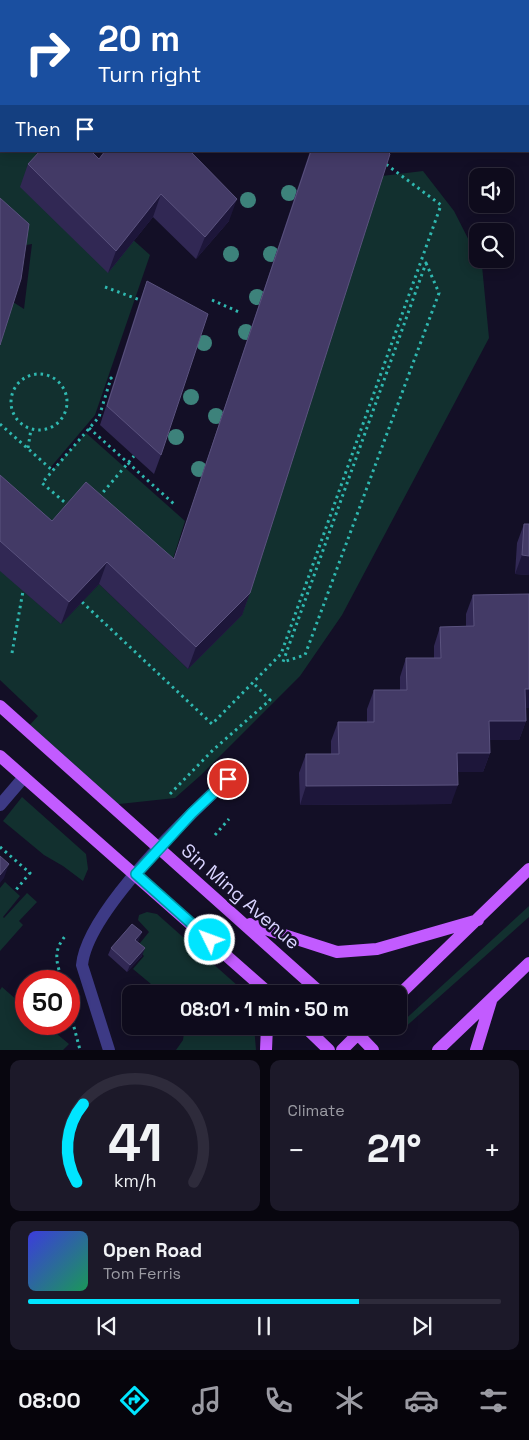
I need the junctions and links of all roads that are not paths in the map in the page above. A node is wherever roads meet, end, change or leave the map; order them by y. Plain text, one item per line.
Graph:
1 (0, 706) edge
2 (0, 756) edge
3 (24, 777) junction
4 (228, 779) dead end
5 (0, 805) edge
6 (159, 849) junction
7 (529, 869) edge
8 (136, 874) junction
9 (478, 920) junction
10 (244, 922) junction
11 (529, 963) edge
12 (259, 985) edge
13 (312, 985) edge
14 (407, 987) edge
15 (492, 998) junction
16 (266, 1035) edge
17 (313, 1035) edge
18 (353, 1035) edge
19 (362, 1035) edge
20 (109, 1050) edge
21 (266, 1050) edge
22 (329, 1050) edge
23 (342, 1050) edge
24 (373, 1050) edge
25 (438, 1050) edge
26 (476, 1050) edge

1 - 6 main road, Sin Ming Avenue
2 - 3 main road
3 - 5 street
3 - 8 main road
4 - 6 street
6 - 8 street
6 - 10 main road, Sin Ming Avenue
7 - 9 main road
8 - 12 main road
8 - 20 street
9 - 10 main road
9 - 14 main road
10 - 13 main road, Sin Ming Avenue
11 - 15 main road
15 - 25 main road
15 - 26 main road
16 - 21 main road
17 - 22 main road
18 - 23 main road
19 - 24 main road

